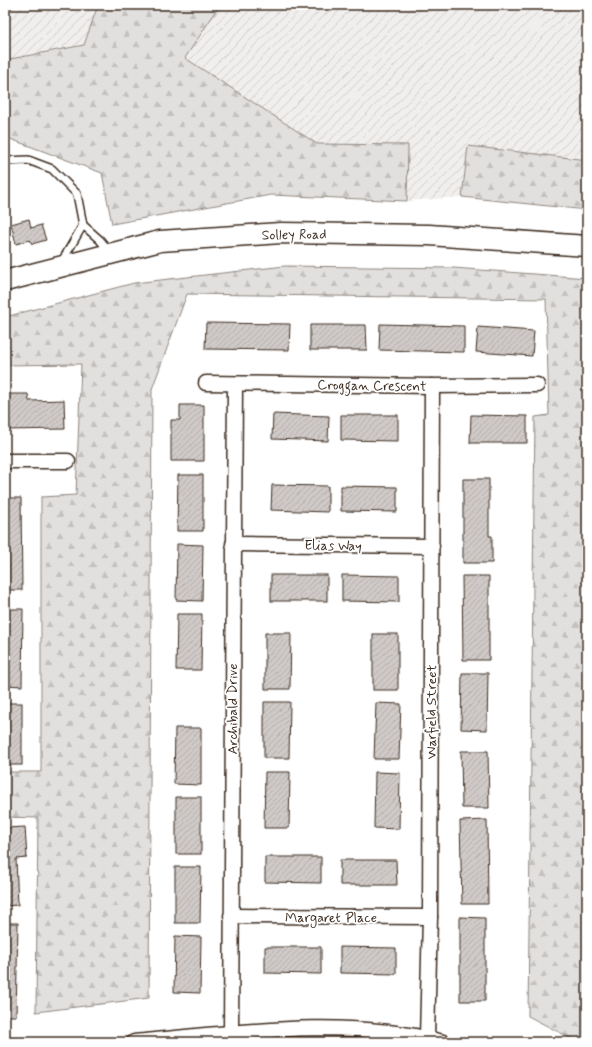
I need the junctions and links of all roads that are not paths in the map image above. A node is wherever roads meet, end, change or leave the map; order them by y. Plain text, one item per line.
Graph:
1 (5, 161) edge
2 (83, 225) junction
3 (587, 246) edge
4 (112, 254) junction
5 (59, 267) junction
6 (5, 281) edge
7 (206, 383) dead end
8 (235, 384) junction
9 (538, 385) dead end
10 (432, 386) junction
11 (5, 461) edge
12 (68, 461) dead end
13 (233, 544) junction
14 (432, 546) junction
15 (231, 916) junction
16 (430, 917) junction
17 (231, 1034) junction
18 (427, 1038) junction
19 (134, 1042) edge
20 (443, 1042) edge

1 - 2 lane
2 - 4 lane
2 - 5 lane
3 - 4 main road, Solley Road
4 - 5 main road, Solley Road
5 - 6 main road, Solley Road
7 - 8 street, Croggan Crescent
8 - 10 street, Croggan Crescent
8 - 13 street, Archibald Drive
9 - 10 street, Croggan Crescent
10 - 14 street, Warfield Street
11 - 12 street
13 - 14 street, Elias Way
13 - 15 street, Archibald Drive
14 - 16 street, Warfield Street
15 - 16 street, Margaret Place
15 - 17 street, Archibald Drive
16 - 18 street, Warfield Street
17 - 18 street
17 - 19 street
18 - 20 street

